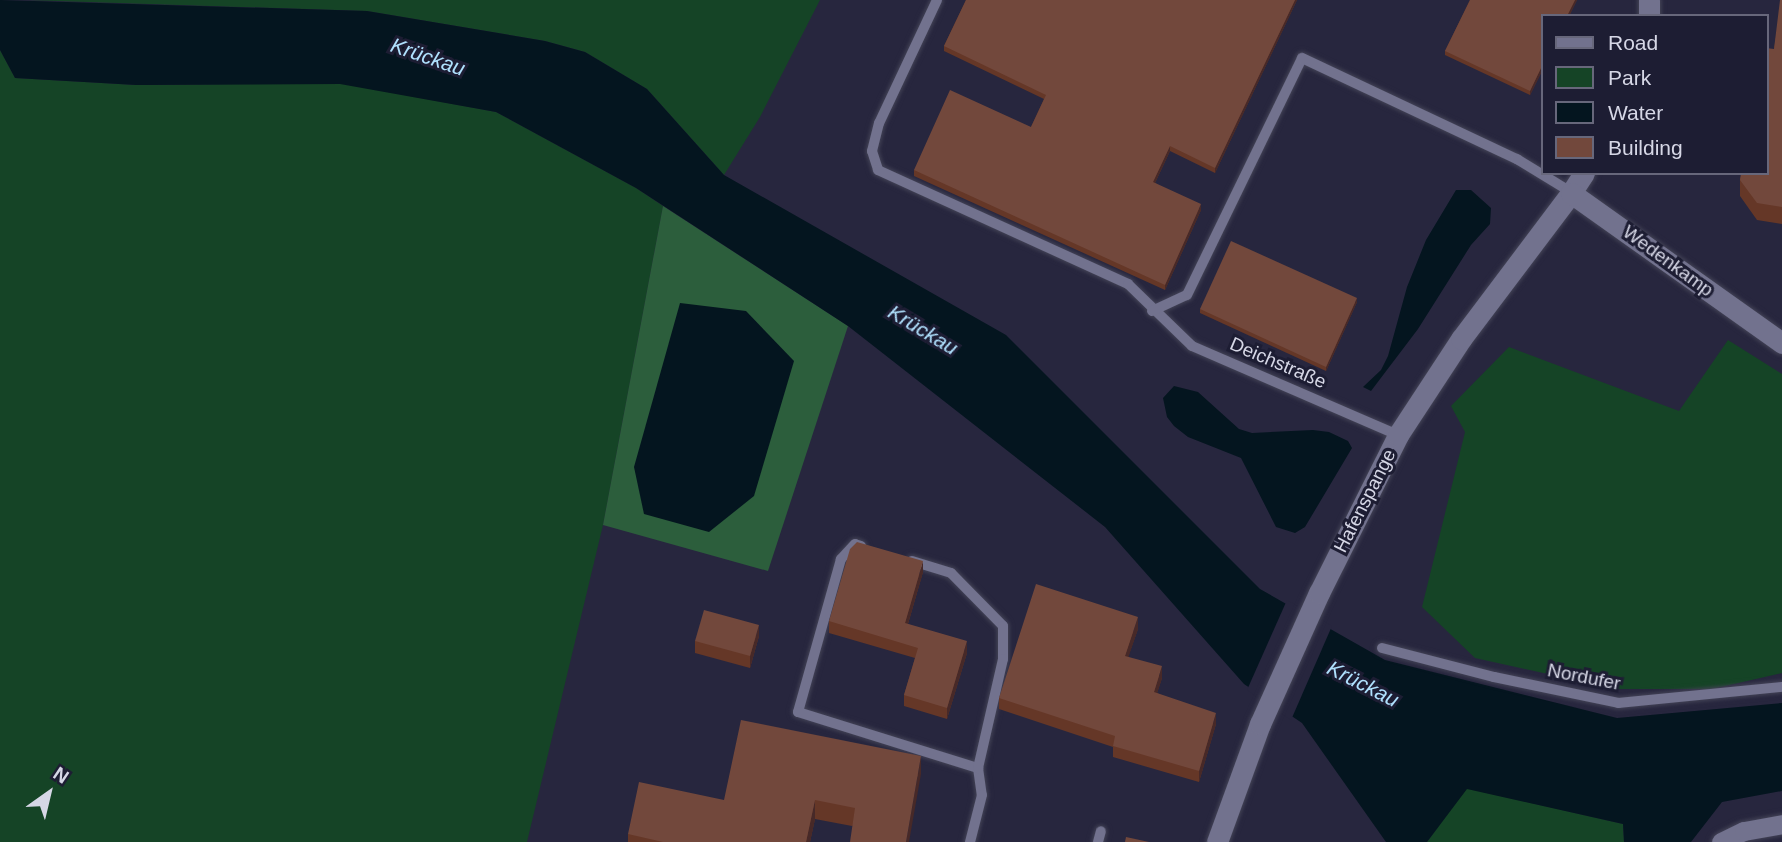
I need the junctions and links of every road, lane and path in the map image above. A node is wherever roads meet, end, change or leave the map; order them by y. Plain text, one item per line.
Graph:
1 (937, 0) edge
2 (1540, 174) edge
3 (1542, 175) edge
4 (1583, 175) edge
5 (1572, 193) junction
6 (1152, 311) junction
7 (1782, 343) edge
8 (1398, 435) junction
9 (867, 548) edge
10 (903, 558) edge
11 (1382, 648) dead end
12 (1782, 687) edge
13 (978, 768) junction
14 (1782, 824) edge
15 (1101, 831) dead end
16 (970, 842) edge
17 (1098, 842) edge
18 (1217, 842) edge
19 (1721, 842) edge

1 - 6 lane, Deichstraße
2 - 6 lane
3 - 5 lane
4 - 5 street
5 - 7 street, Wedenkamp
5 - 8 street, Hafenspange
6 - 8 lane, Deichstraße
8 - 18 street, Hafenspange
9 - 13 lane
10 - 13 lane
11 - 12 lane, Nordufer
13 - 16 lane
14 - 19 street
15 - 17 lane

